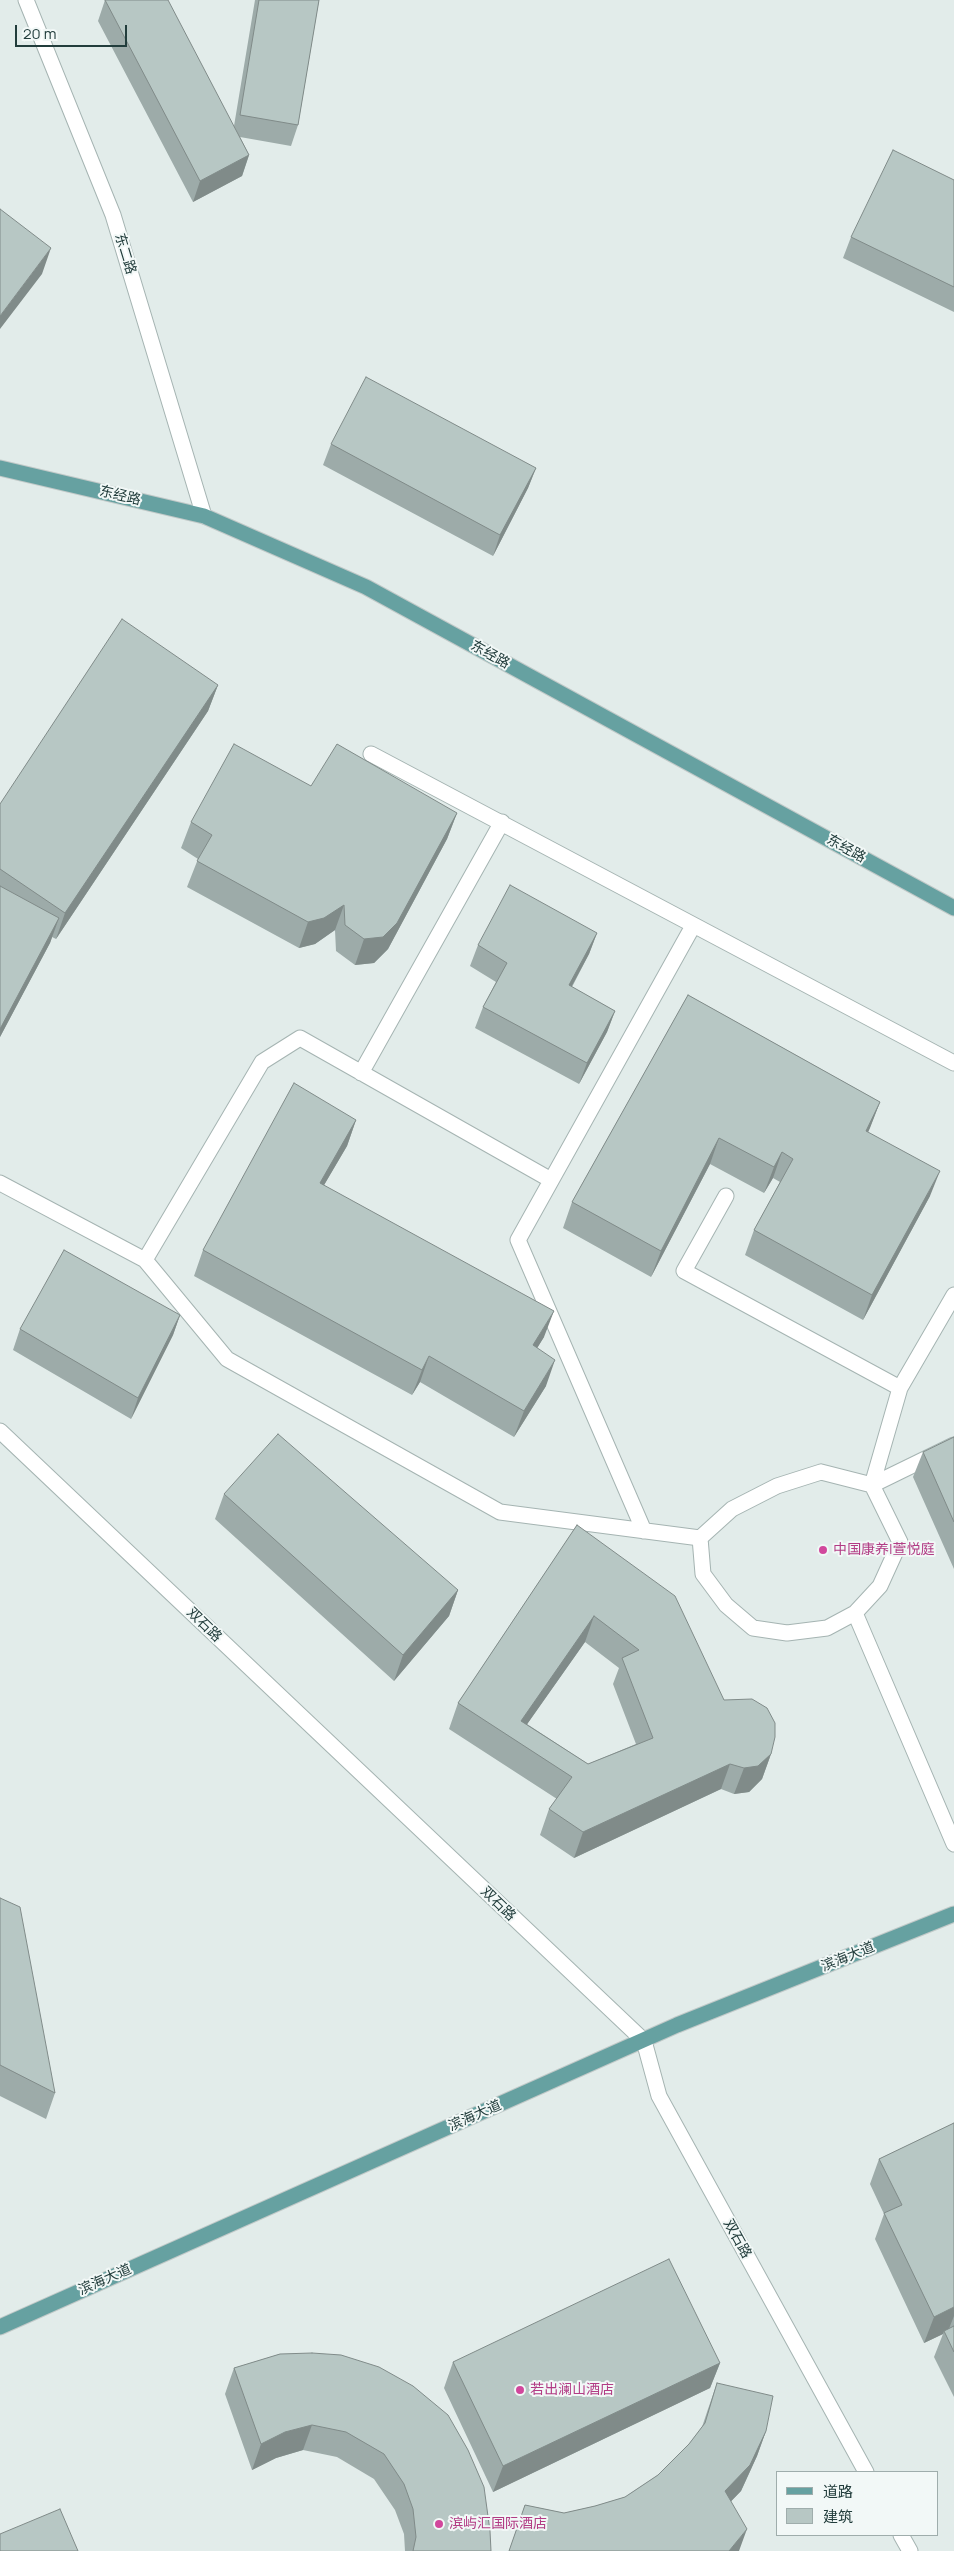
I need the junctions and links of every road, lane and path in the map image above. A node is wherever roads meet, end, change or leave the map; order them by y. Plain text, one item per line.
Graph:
1 (26, 0) edge
2 (0, 468) edge
3 (204, 516) junction
4 (370, 754) dead end
5 (502, 822) junction
6 (954, 908) edge
7 (693, 926) junction
8 (954, 1062) edge
9 (361, 1073) junction
10 (552, 1180) junction
11 (0, 1183) edge
12 (726, 1196) dead end
13 (145, 1260) junction
14 (954, 1295) edge
15 (900, 1388) junction
16 (0, 1431) edge
17 (954, 1445) edge
18 (872, 1485) junction
19 (644, 1531) junction
20 (700, 1538) junction
21 (855, 1613) junction
22 (954, 1844) edge
23 (954, 1914) edge
24 (644, 2041) junction
25 (0, 2327) edge
26 (865, 2471) edge
27 (902, 2536) edge
28 (910, 2551) edge

1 - 3 street, 东二路
2 - 3 main road, 东经路
3 - 6 main road, 东经路
4 - 5 street
5 - 7 street
5 - 9 street
7 - 8 street
7 - 10 street
9 - 10 street
9 - 13 street
10 - 19 street
11 - 13 street
12 - 15 street
13 - 19 street
14 - 15 street
15 - 18 street
16 - 24 street, 双石路
17 - 18 street
18 - 20 street
18 - 21 street
19 - 20 street
20 - 21 street
21 - 22 street
23 - 24 main road, 滨海大道
24 - 25 main road, 滨海大道
24 - 26 street, 双石路
27 - 28 street

